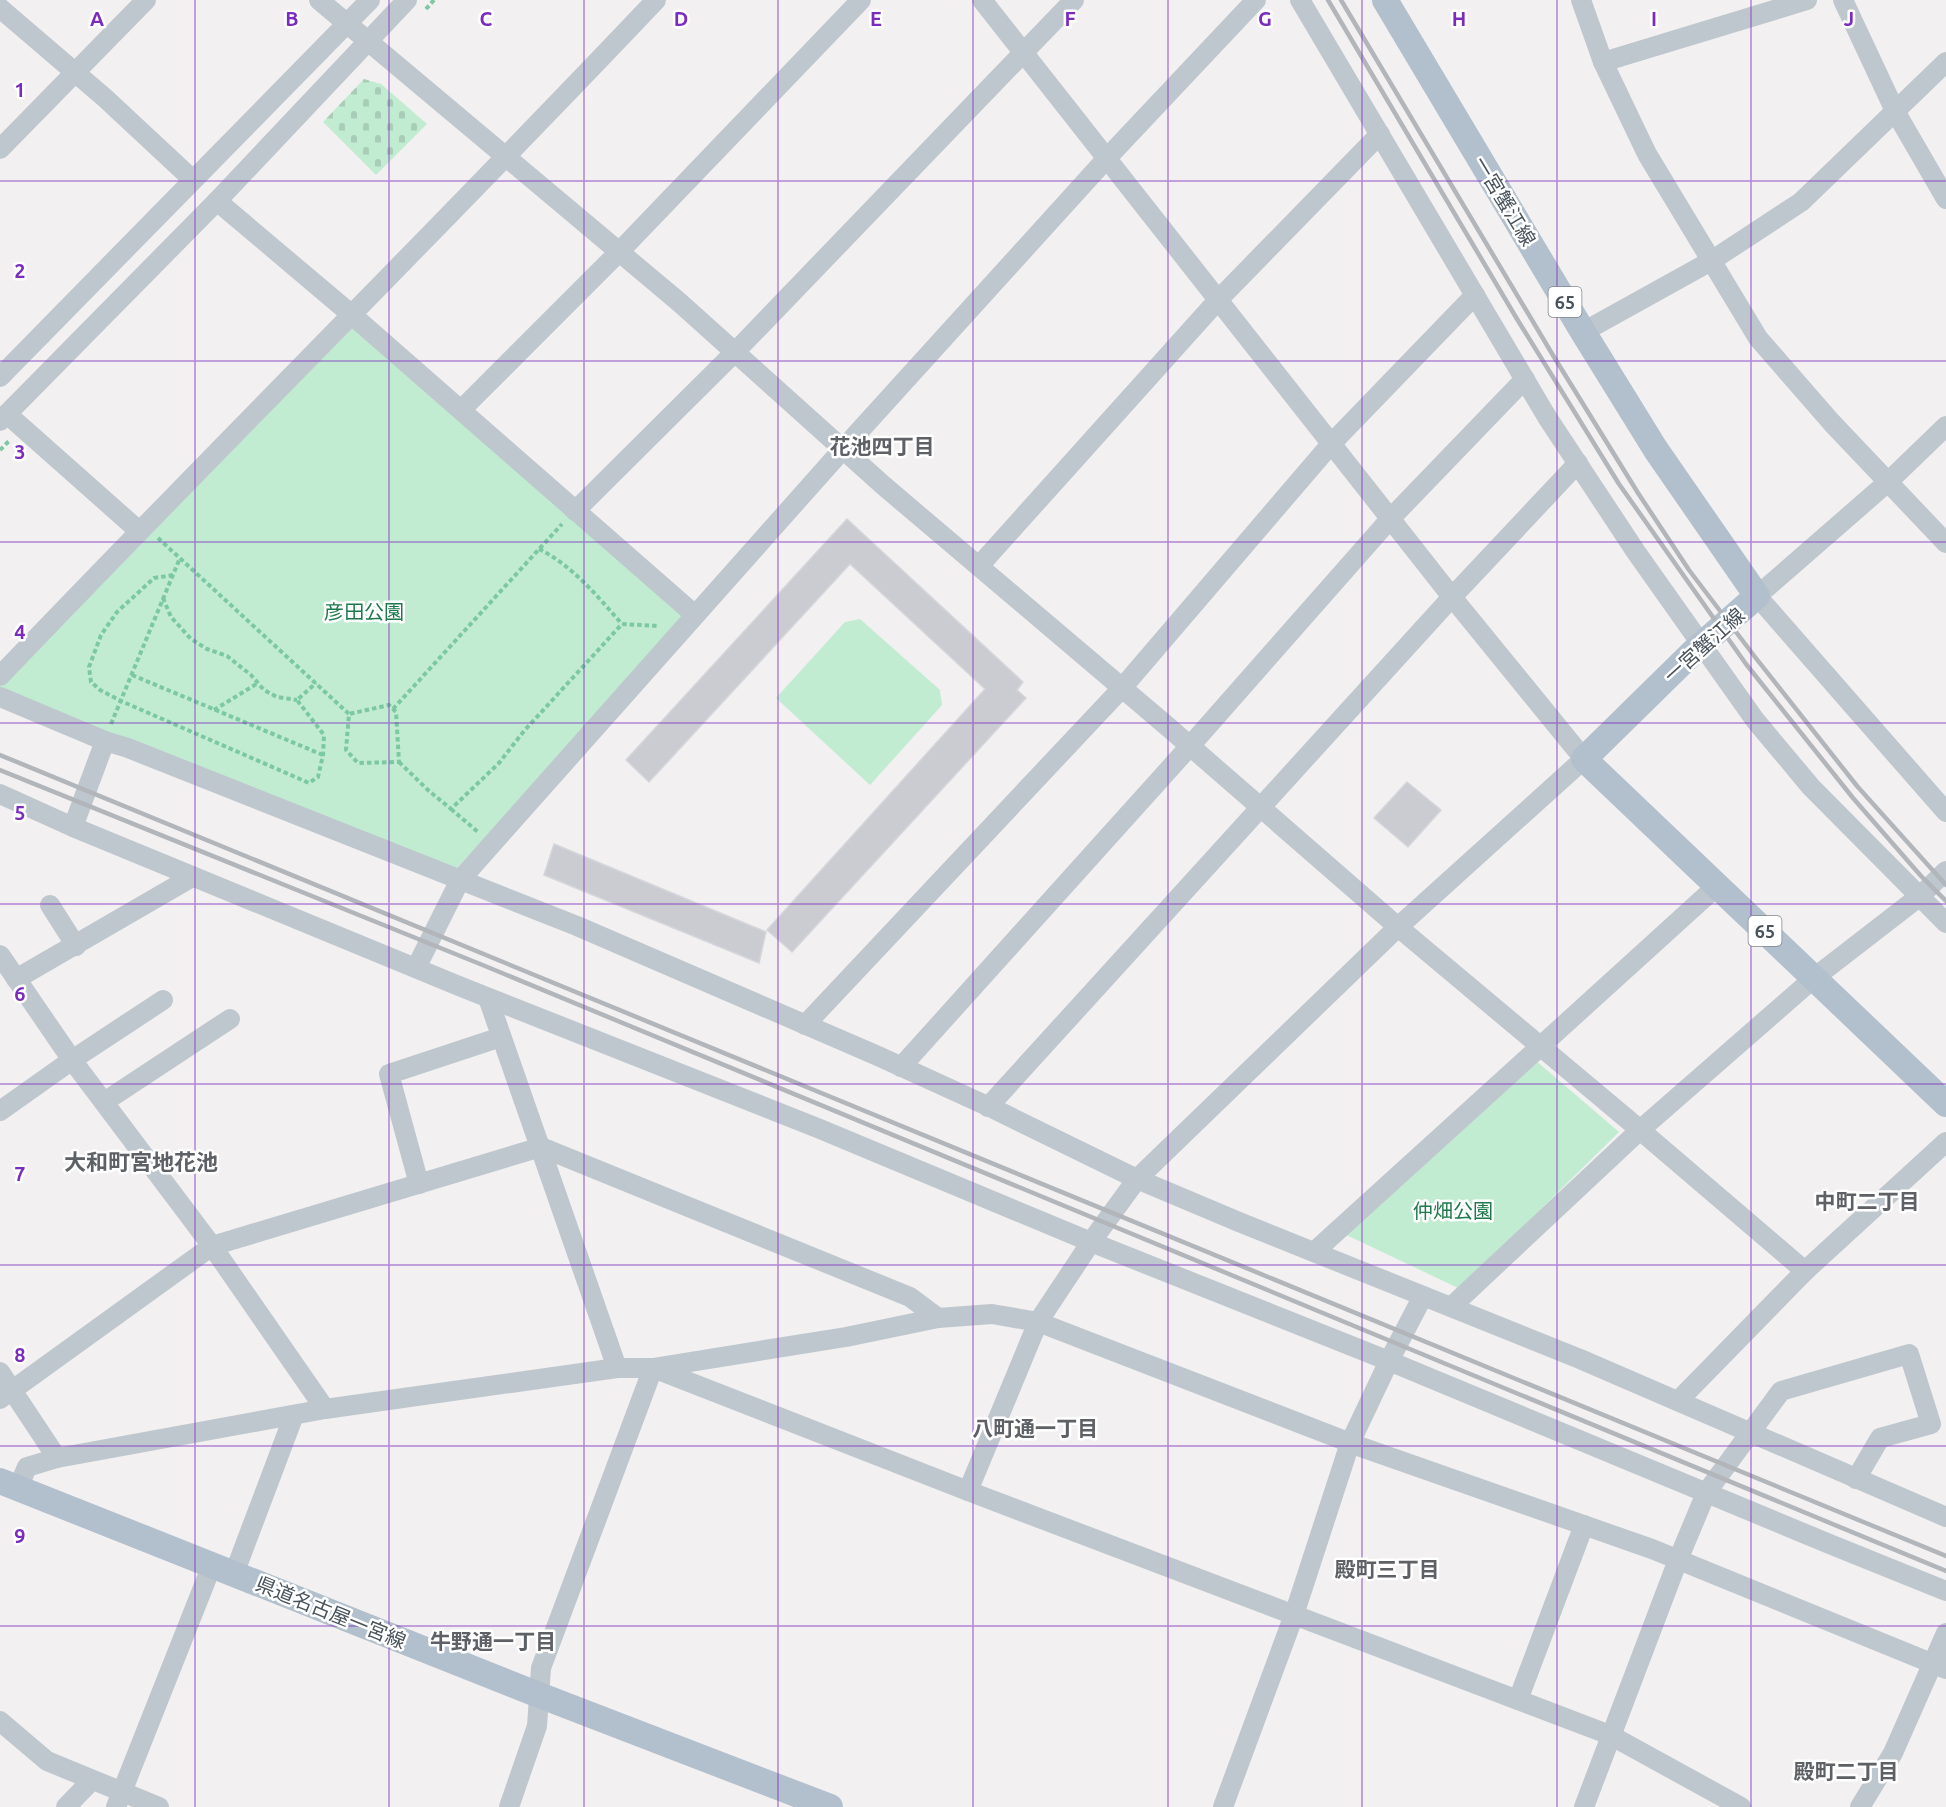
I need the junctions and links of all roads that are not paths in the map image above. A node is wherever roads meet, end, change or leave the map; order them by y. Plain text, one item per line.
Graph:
1 (146, 0) edge
2 (319, 0) edge
3 (370, 0) edge
4 (407, 0) edge
5 (656, 0) edge
6 (861, 0) edge
7 (982, 0) edge
8 (1074, 0) edge
9 (1256, 0) edge
10 (1300, 0) edge
11 (1385, 0) edge
12 (1581, 0) edge
13 (1807, 0) edge
14 (1843, 0) edge
15 (0, 8) edge
16 (346, 24) junction
17 (366, 41) junction
18 (1023, 53) junction
19 (1603, 62) junction
20 (1946, 62) edge
21 (74, 72) junction
22 (1895, 111) junction
23 (1380, 134) junction
24 (0, 149) edge
25 (506, 158) junction
26 (1107, 158) junction
27 (192, 180) junction
28 (1946, 200) edge
29 (217, 201) junction
30 (619, 252) junction
31 (1711, 261) junction
32 (1475, 295) junction
33 (1218, 300) junction
34 (352, 315) junction
35 (1583, 332) junction
36 (735, 352) junction
37 (0, 377) edge
38 (1525, 379) junction
39 (461, 410) junction
40 (3, 418) edge
41 (1946, 426) edge
42 (1331, 444) junction
43 (843, 449) junction
44 (1578, 464) junction
45 (1889, 482) junction
46 (575, 511) junction
47 (1390, 519) junction
48 (142, 528) junction
49 (1946, 543) edge
50 (979, 566) junction
51 (1757, 596) junction
52 (1452, 597) junction
53 (689, 621) junction
54 (1701, 645) junction
55 (0, 676) edge
56 (1122, 688) junction
57 (0, 697) edge
58 (105, 741) junction
59 (1190, 746) junction
60 (1584, 759) junction
61 (0, 794) edge
62 (1261, 808) junction
63 (1946, 812) edge
64 (73, 827) junction
65 (1946, 870) edge
66 (192, 877) junction
67 (460, 880) junction
68 (1717, 886) junction
69 (1920, 896) junction
70 (50, 905) dead end
71 (1946, 923) edge
72 (1398, 927) junction
73 (76, 946) junction
74 (0, 956) edge
75 (416, 968) junction
76 (1814, 978) junction
77 (16, 979) junction
78 (488, 998) junction
79 (163, 1000) dead end
80 (230, 1019) dead end
81 (805, 1025) junction
82 (501, 1037) junction
83 (1540, 1046) junction
84 (72, 1060) junction
85 (901, 1067) junction
86 (104, 1102) junction
87 (1946, 1104) edge
88 (988, 1107) junction
89 (0, 1111) edge
90 (1641, 1130) junction
91 (1946, 1142) edge
92 (541, 1147) junction
93 (1137, 1179) junction
94 (419, 1184) junction
95 (1091, 1242) junction
96 (212, 1246) junction
97 (1314, 1252) junction
98 (1805, 1271) junction
99 (1423, 1296) junction
100 (1451, 1307) junction
101 (938, 1318) junction
102 (1038, 1322) junction
103 (1389, 1361) junction
104 (617, 1368) junction
105 (653, 1368) junction
106 (0, 1372) edge
107 (6, 1394) edge
108 (1678, 1401) junction
109 (325, 1409) junction
110 (294, 1415) junction
111 (1751, 1433) junction
112 (1350, 1443) junction
113 (57, 1458) junction
114 (1857, 1479) junction
115 (9, 1484) edge
116 (968, 1491) junction
117 (1706, 1493) junction
118 (1946, 1517) edge
119 (1584, 1525) junction
120 (1678, 1560) junction
121 (223, 1570) junction
122 (1946, 1591) edge
123 (1294, 1615) junction
124 (1946, 1634) edge
125 (1940, 1666) edge
126 (539, 1695) junction
127 (1518, 1700) junction
128 (0, 1721) edge
129 (1610, 1735) junction
130 (92, 1780) junction
131 (119, 1800) edge
132 (66, 1807) edge
133 (159, 1807) edge
134 (509, 1807) edge
135 (830, 1807) edge
136 (1222, 1807) edge
137 (1584, 1807) edge
138 (1741, 1807) edge
139 (1860, 1807) edge

1 - 21 street
2 - 16 street
3 - 16 street
4 - 17 street
5 - 25 street
6 - 30 street
7 - 18 street
8 - 18 street
9 - 26 street
10 - 23 street
11 - 35 main road, 一宮蟹江線 / 65
12 - 19 street
13 - 19 street
14 - 22 street
15 - 21 street
16 - 17 street
16 - 27 street
17 - 25 street
17 - 29 street
18 - 26 street
18 - 36 street
19 - 31 street
20 - 22 street
21 - 24 street
21 - 27 street
22 - 28 street
22 - 31 street
23 - 32 street
23 - 33 street
25 - 30 street
25 - 34 street
26 - 33 street
26 - 43 street
27 - 37 street
29 - 34 street
29 - 40 street
30 - 36 street
30 - 39 street
31 - 35 street
31 - 45 street
32 - 38 street
32 - 42 street
33 - 42 street
33 - 50 street
34 - 39 street
34 - 48 street
35 - 51 main road, 一宮蟹江線 / 65
36 - 43 street
36 - 46 street
38 - 44 street
38 - 47 street
39 - 46 street
40 - 48 street
41 - 45 street
42 - 47 street
42 - 56 street
43 - 50 street
43 - 53 street
44 - 52 street
44 - 54 street
45 - 49 street
45 - 51 street
46 - 53 street
47 - 52 street
47 - 59 street
48 - 55 street
50 - 56 street
51 - 54 main road, 一宮蟹江線
51 - 63 street
52 - 60 street
52 - 62 street
53 - 67 street
54 - 60 main road, 一宮蟹江線
54 - 69 street
56 - 59 street
56 - 81 street
57 - 58 street
58 - 64 street
58 - 67 street
59 - 62 street
59 - 85 street
60 - 68 main road, 65
60 - 72 street
61 - 64 street
62 - 72 street
62 - 88 street
64 - 66 street
65 - 69 street
66 - 73 street
66 - 75 street
67 - 75 street
67 - 81 street
68 - 76 main road, 65
68 - 83 street
69 - 71 street
69 - 76 street
70 - 73 street
72 - 83 street
72 - 93 street
73 - 77 street
74 - 77 street
75 - 78 street
76 - 87 main road, 65
76 - 90 street
77 - 84 street
78 - 82 street
78 - 95 street
79 - 84 street
80 - 86 street
81 - 85 street
82 - 92 street
82 - 94 street
83 - 90 street
83 - 97 street
84 - 86 street
84 - 89 street
85 - 88 street
86 - 96 street
88 - 93 street
90 - 98 street
90 - 100 street
91 - 98 street
92 - 94 street
92 - 101 street
92 - 104 street
93 - 95 street
93 - 97 street
94 - 96 street
95 - 102 street
95 - 103 street
96 - 107 street
96 - 109 street
97 - 99 street
98 - 108 street
99 - 100 street
99 - 103 street
100 - 108 street
101 - 102 street
101 - 105 street
102 - 112 street
102 - 116 street
103 - 112 street
103 - 117 street
104 - 105 street
104 - 109 street
105 - 116 street
105 - 126 street
106 - 107 street
107 - 113 street
108 - 111 street
109 - 110 street
110 - 113 street
110 - 121 street
111 - 114 street
111 - 114 street
111 - 117 street
112 - 119 street
112 - 123 street
113 - 115 street
114 - 118 street
115 - 121 main road, 県道名古屋一宮線
116 - 123 street
117 - 120 street
117 - 122 street
119 - 120 street
119 - 127 street
120 - 125 street
120 - 129 street
121 - 126 main road, 県道名古屋一宮線
121 - 131 street
123 - 127 street
123 - 136 street
124 - 125 street
125 - 139 street
126 - 134 street
126 - 135 main road, 県道名古屋一宮線
127 - 129 street
128 - 130 street
129 - 137 street
129 - 138 street
130 - 131 street
130 - 132 street
131 - 133 street

